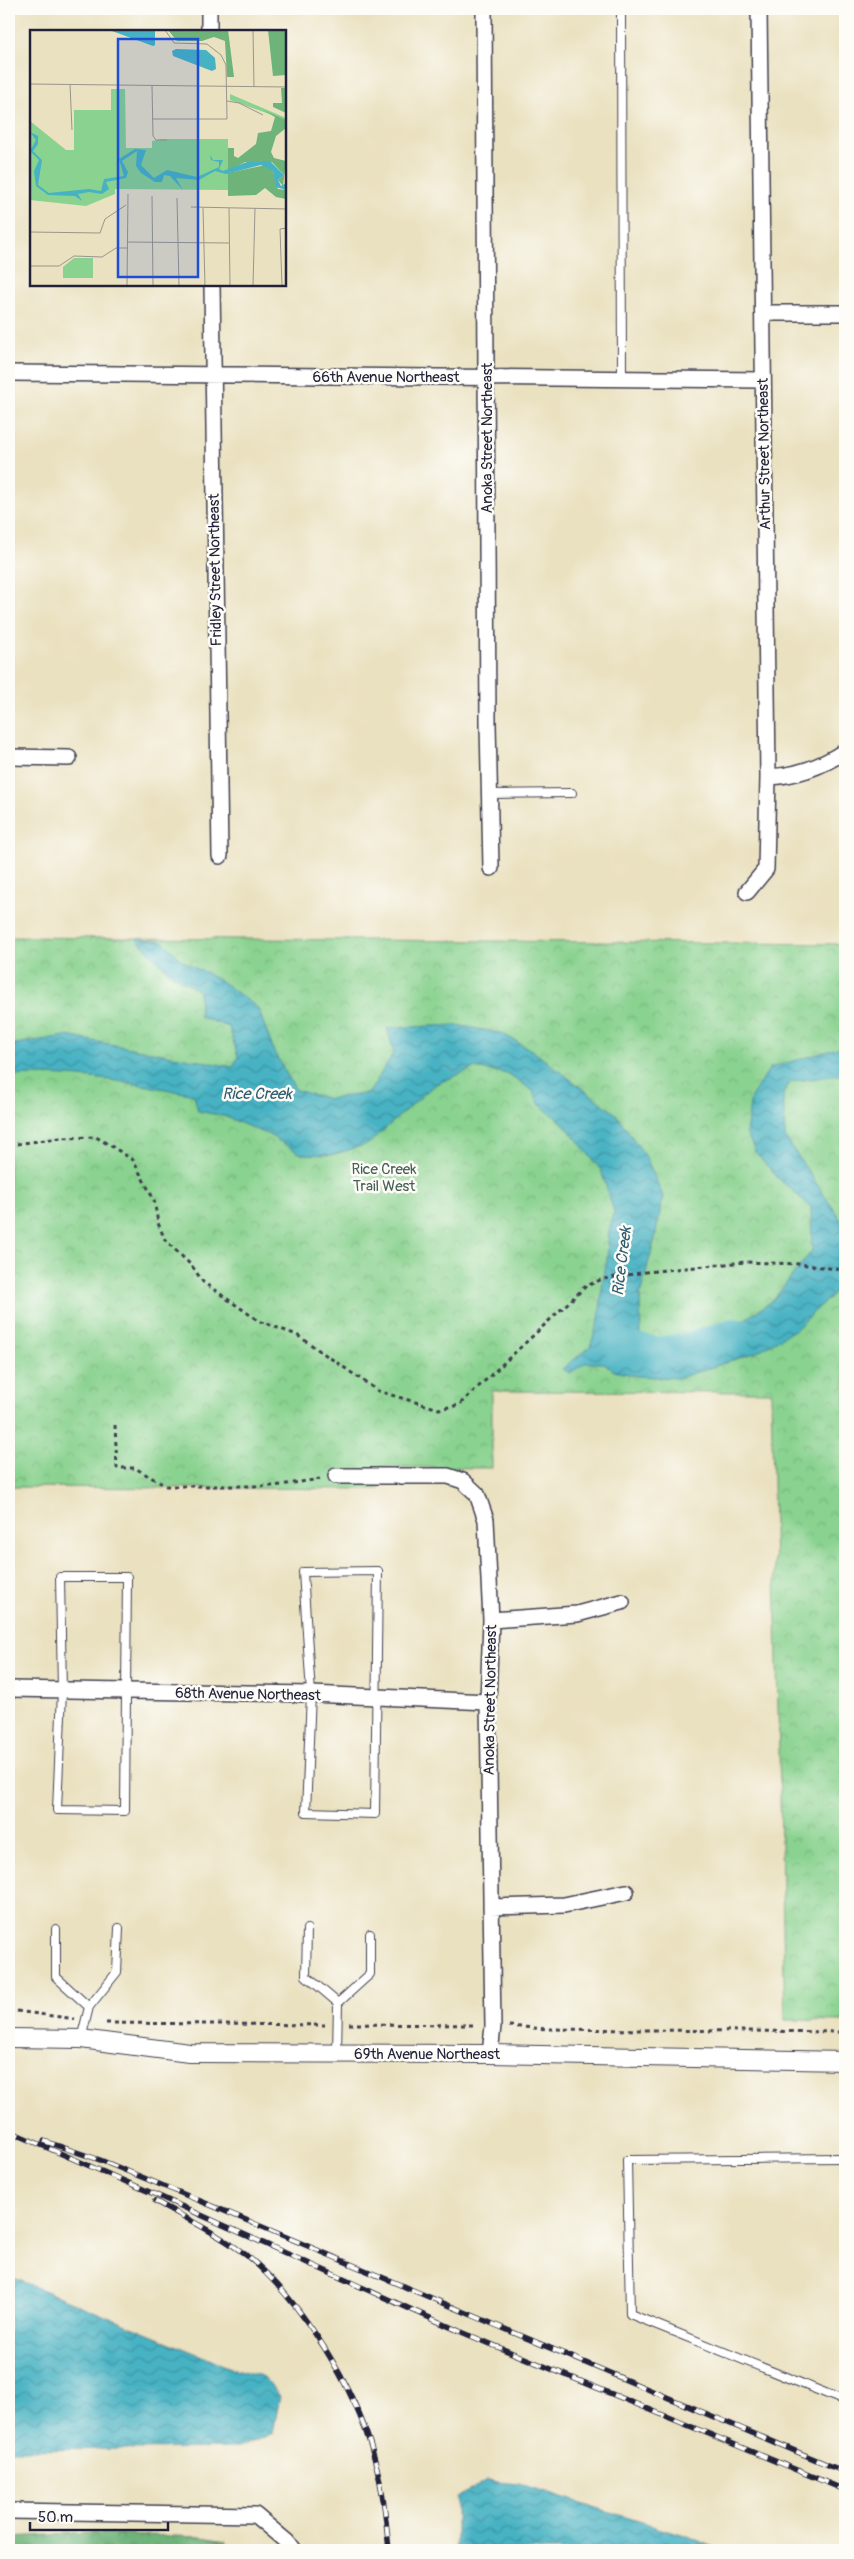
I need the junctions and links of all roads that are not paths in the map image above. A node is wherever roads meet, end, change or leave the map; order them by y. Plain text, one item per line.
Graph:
1 (209, 9) edge
2 (484, 9) edge
3 (621, 9) edge
4 (759, 9) edge
5 (209, 30) edge
6 (212, 286) edge
7 (845, 312) edge
8 (764, 313) junction
9 (9, 372) edge
10 (213, 376) junction
11 (487, 378) junction
12 (622, 379) junction
13 (763, 380) junction
14 (845, 751) edge
15 (9, 757) edge
16 (69, 758) dead end
17 (768, 777) junction
18 (572, 793) dead end
19 (489, 794) junction
20 (220, 856) dead end
21 (491, 868) dead end
22 (748, 892) dead end
23 (336, 1476) road end
24 (622, 1602) dead end
25 (491, 1620) junction
26 (9, 1689) edge
27 (62, 1690) junction
28 (127, 1692) junction
29 (311, 1694) junction
30 (377, 1697) junction
31 (488, 1702) junction
32 (626, 1892) dead end
33 (491, 1907) junction
34 (118, 1928) dead end
35 (56, 1929) dead end
36 (307, 1929) dead end
37 (370, 1934) dead end
38 (338, 2003) junction
39 (89, 2007) junction
40 (9, 2038) edge
41 (81, 2039) junction
42 (337, 2053) junction
43 (490, 2054) junction
44 (845, 2061) edge
45 (845, 2158) edge
46 (845, 2402) edge
47 (9, 2510) edge
48 (290, 2546) edge

1 - 5 street
2 - 11 street, Anoka Street Northeast
3 - 12 lane
4 - 8 street, Arthur Street Northeast
6 - 10 street, Fridley Street Northeast
7 - 8 street
8 - 13 street, Arthur Street Northeast
9 - 10 street, 66th Avenue Northeast
10 - 11 street, 66th Avenue Northeast
10 - 20 street, Fridley Street Northeast
11 - 12 street, 66th Avenue Northeast
11 - 19 street, Anoka Street Northeast
12 - 13 street, 66th Avenue Northeast
13 - 17 street, Arthur Street Northeast
14 - 17 street
15 - 16 street
17 - 22 street, Arthur Street Northeast
18 - 19 lane
19 - 21 street, Anoka Street Northeast
23 - 25 street, Anoka Street Northeast
24 - 25 street
25 - 31 street, Anoka Street Northeast
26 - 27 street, 68th Avenue Northeast
27 - 28 street, 68th Avenue Northeast
27 - 28 lane
27 - 28 lane
28 - 29 street, 68th Avenue Northeast
29 - 30 street, 68th Avenue Northeast
29 - 30 lane
29 - 30 lane
30 - 31 street, 68th Avenue Northeast
31 - 33 street, Anoka Street Northeast
32 - 33 street
33 - 43 street, Anoka Street Northeast
34 - 39 lane
35 - 39 lane
36 - 38 lane
37 - 38 lane
38 - 42 lane
39 - 41 lane
40 - 41 street, 69th Avenue Northeast
41 - 42 street, 69th Avenue Northeast
42 - 43 street, 69th Avenue Northeast
43 - 44 street, 69th Avenue Northeast
45 - 46 lane
47 - 48 street

